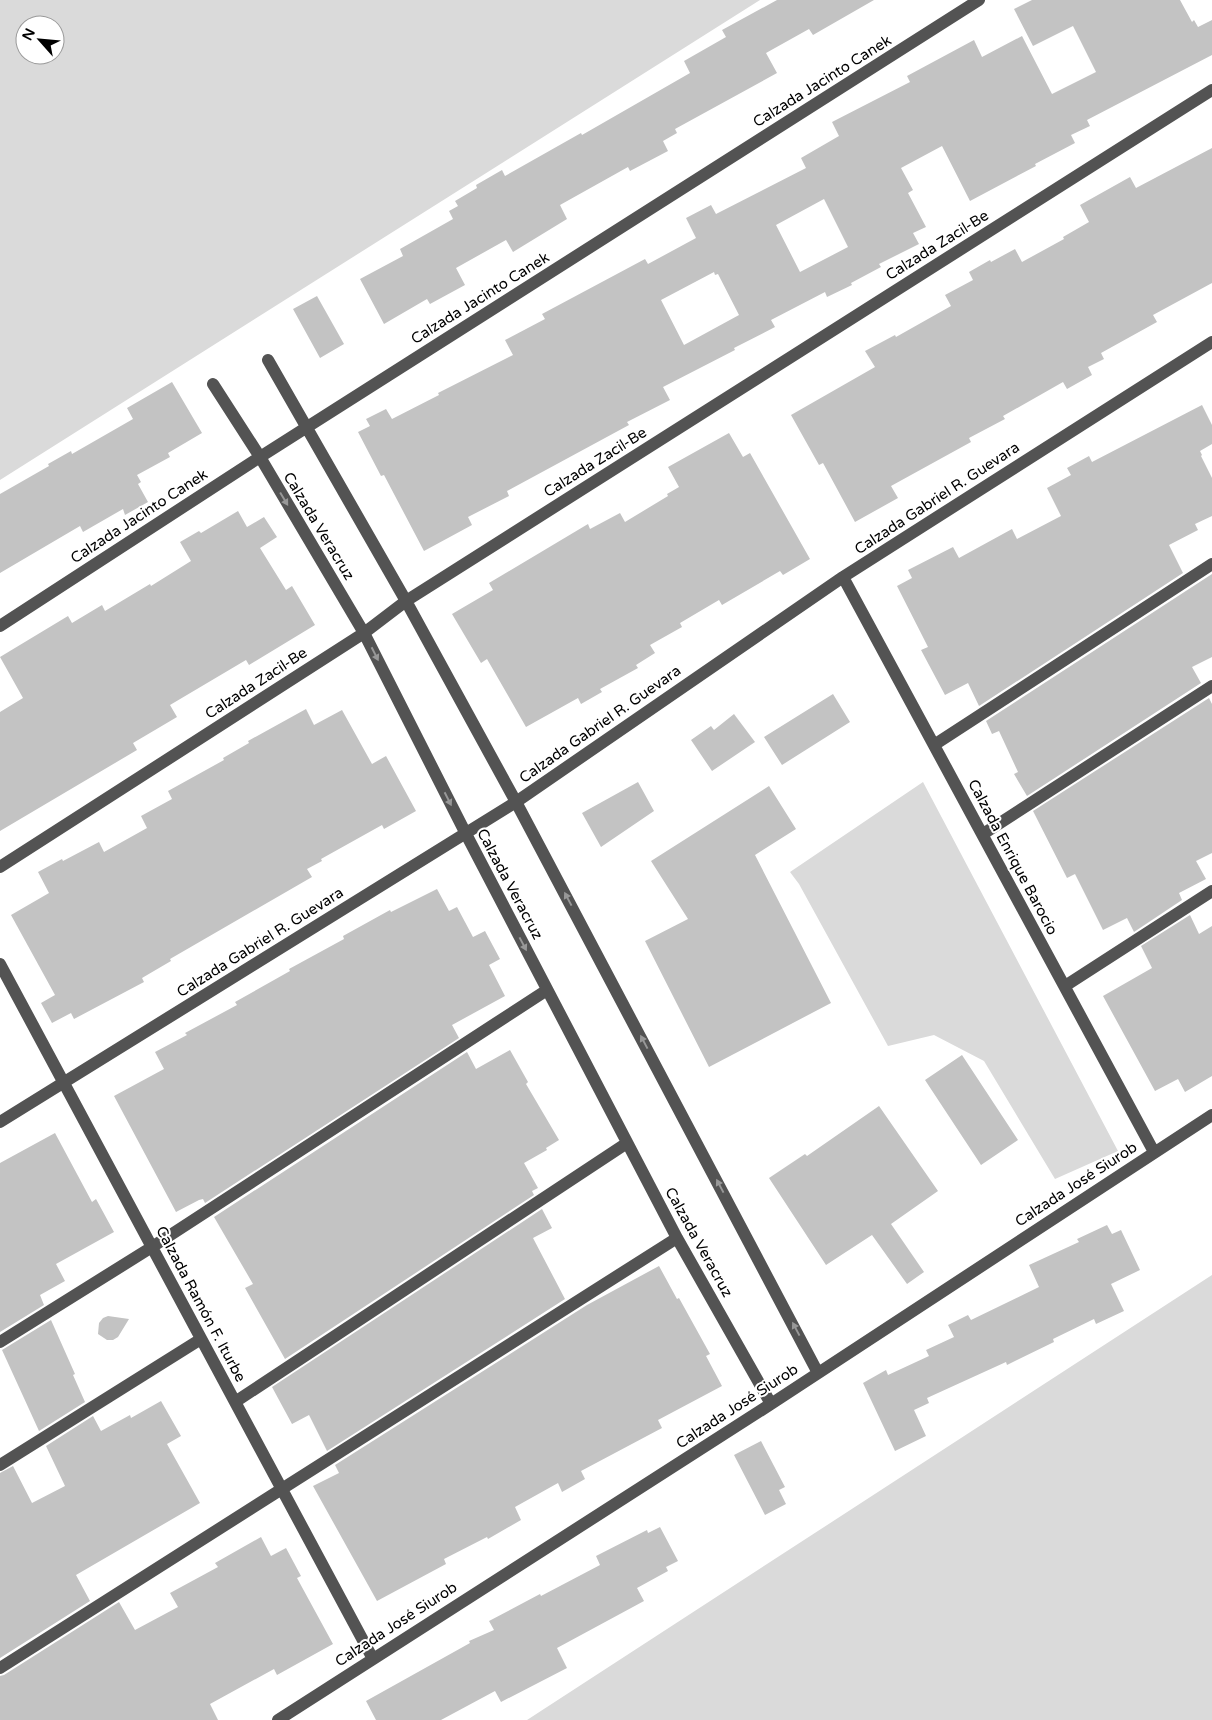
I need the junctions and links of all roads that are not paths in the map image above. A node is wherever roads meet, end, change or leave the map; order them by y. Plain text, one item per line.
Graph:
1 (979, 0) edge
2 (1212, 90) edge
3 (1212, 342) edge
4 (268, 360) dead end
5 (213, 384) dead end
6 (306, 428) junction
7 (260, 457) junction
8 (1212, 564) edge
9 (843, 577) junction
10 (406, 601) junction
11 (0, 626) edge
12 (364, 633) junction
13 (1212, 686) edge
14 (934, 745) junction
15 (516, 802) junction
16 (466, 834) junction
17 (982, 834) junction
18 (0, 868) edge
19 (1212, 891) edge
20 (0, 964) edge
21 (1065, 986) junction
22 (547, 990) junction
23 (63, 1082) junction
24 (1212, 1115) edge
25 (0, 1122) edge
26 (627, 1143) junction
27 (1154, 1152) junction
28 (677, 1238) junction
29 (152, 1247) junction
30 (201, 1339) junction
31 (0, 1342) edge
32 (818, 1373) junction
33 (235, 1402) junction
34 (771, 1404) junction
35 (0, 1465) edge
36 (282, 1488) junction
37 (373, 1658) junction
38 (0, 1668) edge
39 (278, 1720) edge

1 - 6 street, Calzada Jacinto Canek
2 - 10 street, Calzada Zacil-Be
3 - 9 street, Calzada Gabriel R. Guevara
4 - 6 street
5 - 7 street, Calzada Veracruz
6 - 7 street, Calzada Jacinto Canek
6 - 10 street
7 - 11 street, Calzada Jacinto Canek
7 -> 12 street, Calzada Veracruz
8 - 14 street
9 - 14 street, Calzada Enrique Barocio
9 - 15 street, Calzada Gabriel R. Guevara
10 - 12 street, Calzada Zacil-Be
10 - 15 street
12 -> 16 street, Calzada Veracruz
12 - 18 street, Calzada Zacil-Be
13 - 17 street
14 - 17 street, Calzada Enrique Barocio
15 - 16 street, Calzada Gabriel R. Guevara
32 -> 15 street
16 -> 22 street, Calzada Veracruz
16 - 23 street, Calzada Gabriel R. Guevara
17 - 21 street, Calzada Enrique Barocio
19 - 21 street
20 - 23 street, Calzada Ramón F. Iturbe
21 - 27 street, Calzada Enrique Barocio
22 - 26 street, Calzada Veracruz
22 - 29 street
23 - 25 street, Calzada Gabriel R. Guevara
23 - 29 street, Calzada Ramón F. Iturbe
24 - 27 street, Calzada José Siurob
26 - 28 street, Calzada Veracruz
26 - 33 street
27 - 32 street, Calzada José Siurob
28 - 34 street, Calzada Veracruz
28 - 36 street
29 - 30 street, Calzada Ramón F. Iturbe
29 - 31 street
30 - 33 street, Calzada Ramón F. Iturbe
30 - 35 street
32 - 34 street, Calzada José Siurob
33 - 36 street, Calzada Ramón F. Iturbe
34 - 37 street, Calzada José Siurob
36 - 37 street, Calzada Ramón F. Iturbe
36 - 38 street
37 - 39 street, Calzada José Siurob

